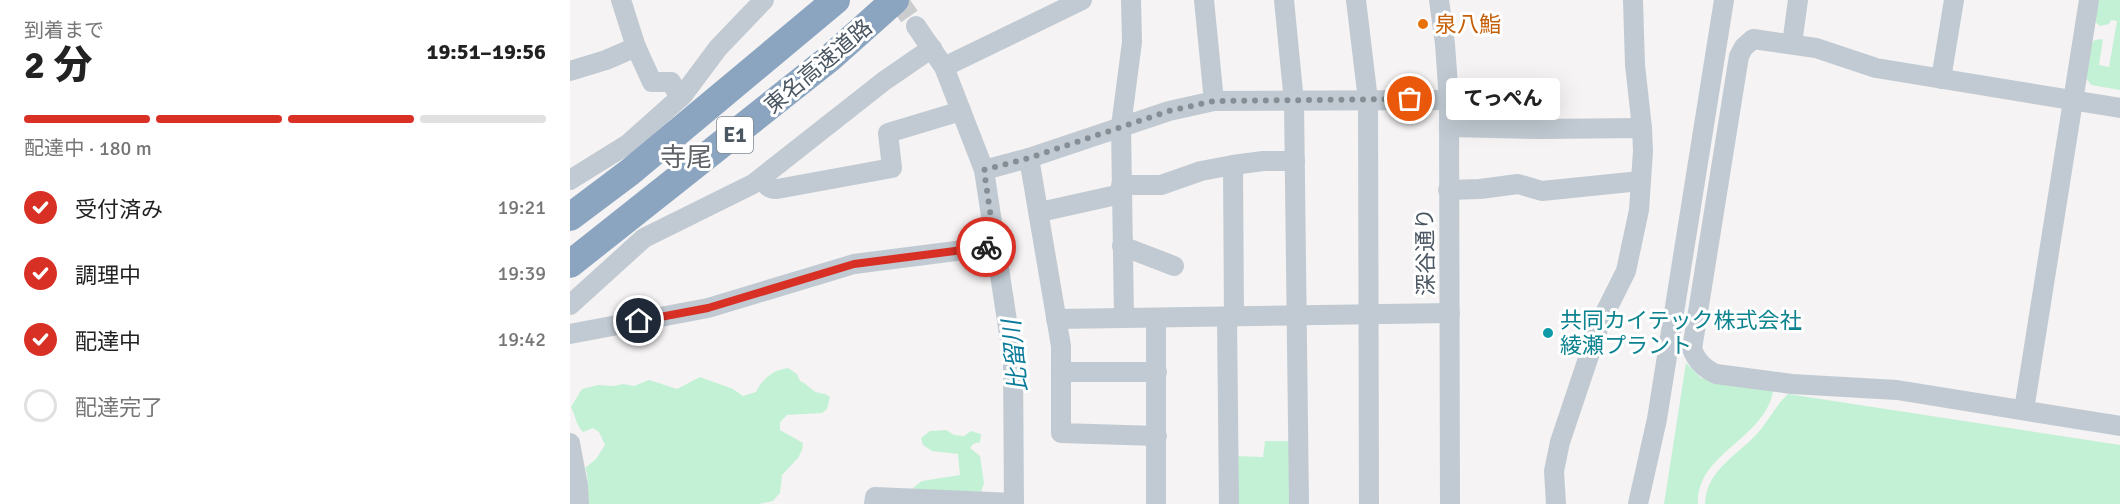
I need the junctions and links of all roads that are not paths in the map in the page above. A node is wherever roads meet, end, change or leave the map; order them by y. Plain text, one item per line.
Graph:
1 (621, 0) edge
2 (764, 0) edge
3 (836, 0) edge
4 (895, 0) edge
5 (1082, 0) edge
6 (1131, 0) edge
7 (1204, 0) edge
8 (1284, 0) edge
9 (1356, 0) edge
10 (1439, 0) edge
11 (1633, 0) edge
12 (1724, 0) edge
13 (1798, 0) edge
14 (1954, 0) edge
15 (2089, 0) edge
16 (916, 26) tunnel mouth
17 (1791, 44) junction
18 (636, 47) junction
19 (932, 48) junction
20 (944, 68) junction
21 (570, 71) edge
22 (1941, 79) junction
23 (680, 98) junction
24 (1368, 100) junction
25 (1449, 100) junction
26 (2073, 100) junction
27 (1214, 101) junction
28 (1294, 102) junction
29 (2120, 108) edge
30 (961, 111) junction
31 (1121, 126) junction
32 (1449, 127) junction
33 (1642, 128) junction
34 (1029, 158) junction
35 (1295, 161) junction
36 (1233, 165) junction
37 (984, 170) junction
38 (762, 178) junction
39 (570, 180) edge
40 (1640, 182) junction
41 (1121, 190) junction
42 (1448, 190) junction
43 (1040, 212) junction
44 (570, 217) edge
45 (995, 246) junction
46 (1122, 246) junction
47 (570, 264) edge
48 (1174, 266) dead end
49 (570, 304) edge
50 (1450, 313) junction
51 (1368, 314) junction
52 (1298, 316) junction
53 (1231, 317) junction
54 (1124, 318) junction
55 (1156, 318) junction
56 (1056, 319) junction
57 (570, 334) edge
58 (1061, 372) junction
59 (1157, 372) junction
60 (2024, 410) junction
61 (2120, 426) edge
62 (1156, 436) junction
63 (570, 443) edge
64 (579, 504) edge
65 (874, 504) edge
66 (1014, 504) edge
67 (1156, 504) edge
68 (1229, 504) edge
69 (1299, 504) edge
70 (1369, 504) edge
71 (1450, 504) edge
72 (1556, 504) edge
73 (1638, 504) edge

1 - 18 street
2 - 23 street
3 - 44 highway, 東名高速道路 / E1
4 - 47 highway, 東名高速道路 / E1
5 - 20 street
6 - 31 street
7 - 27 street
8 - 28 street
9 - 24 street
10 - 25 street, 深谷通り
11 - 33 street
12 - 73 street
13 - 17 street
14 - 22 street
15 - 26 street
16 - 19 street
17 - 22 street
17 - 60 street
18 - 21 street
18 - 23 street
19 - 20 street
19 - 38 street
20 - 30 street
22 - 26 street
23 - 39 street
24 - 25 street
24 - 28 street
24 - 51 street
25 - 32 street, 深谷通り
26 - 29 street
26 - 60 street
27 - 28 street
27 - 31 street
28 - 35 street
30 - 37 street
30 - 38 street
31 - 34 street
31 - 41 street
32 - 33 street
32 - 42 street, 深谷通り
33 - 40 street
34 - 37 street
34 - 43 street
35 - 36 street
35 - 52 street
36 - 41 street
36 - 53 street
37 - 45 street
38 - 49 street
40 - 42 street
40 - 72 street
41 - 43 street
41 - 46 street
42 - 50 street, 深谷通り
43 - 56 street
45 - 57 street
45 - 66 street
46 - 48 street
46 - 54 street
50 - 51 street
50 - 71 street, 深谷通り
51 - 52 street
51 - 70 street
52 - 53 street
52 - 69 street
53 - 55 street
53 - 68 street
54 - 55 street
54 - 56 street
55 - 59 street
56 - 58 street
58 - 59 street
58 - 62 street
59 - 62 street
60 - 61 street
62 - 67 street
63 - 64 street
65 - 66 street

